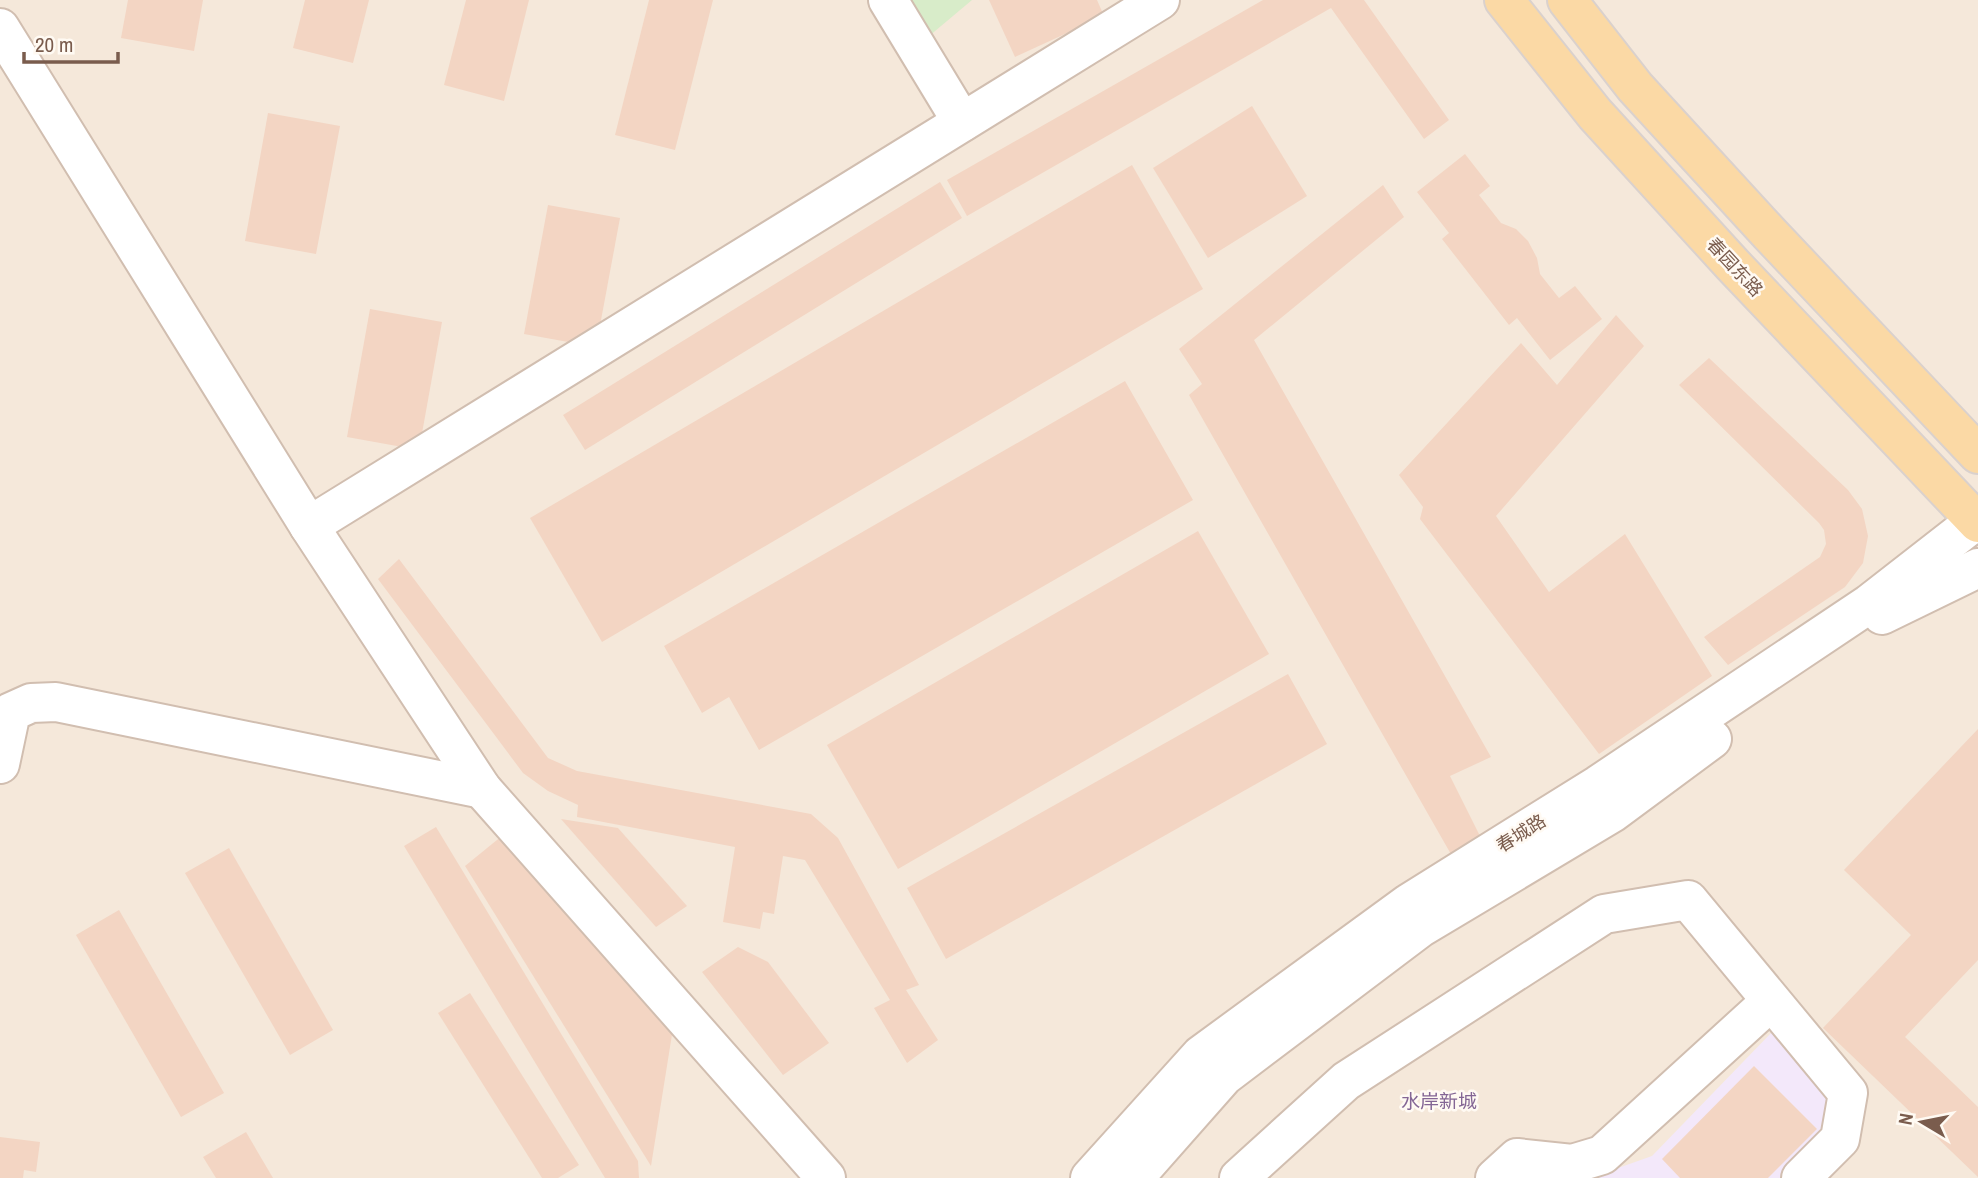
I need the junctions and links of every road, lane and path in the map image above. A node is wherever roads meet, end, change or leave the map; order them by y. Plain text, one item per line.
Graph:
1 (888, 0) edge
2 (1160, 0) edge
3 (1504, 0) edge
4 (1567, 0) edge
5 (0, 28) edge
6 (962, 122) junction
7 (1978, 454) edge
8 (1977, 521) edge
9 (309, 526) junction
10 (1978, 568) edge
11 (0, 764) edge
12 (482, 789) junction
13 (1772, 1001) junction
14 (827, 1178) edge
15 (1090, 1178) edge
16 (1134, 1178) edge
17 (1240, 1178) edge
18 (1494, 1178) edge
19 (1801, 1178) edge

1 - 6 street
2 - 6 street
3 - 8 main road, 春园东路
4 - 7 main road
5 - 9 street
6 - 9 street
8 - 15 street, 春城路
9 - 12 street
10 - 16 street, 春城路
11 - 12 street
12 - 14 street
13 - 17 street
13 - 18 street
13 - 19 street

